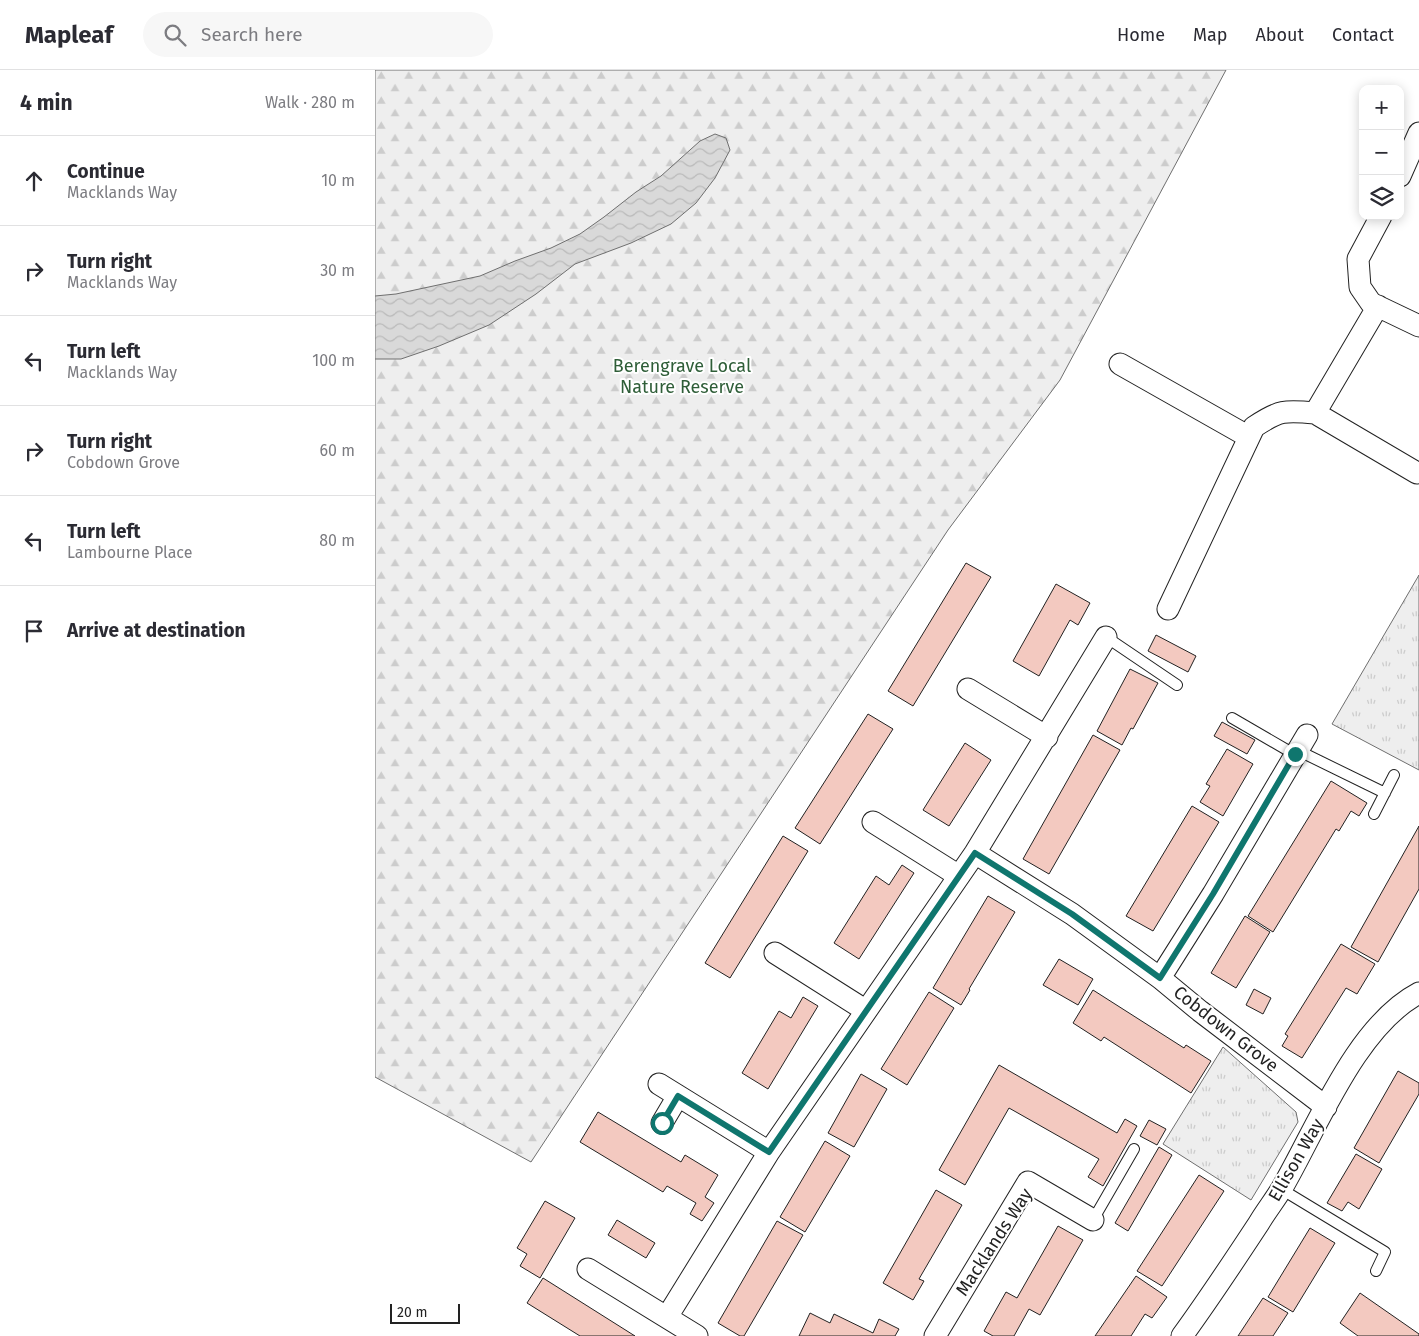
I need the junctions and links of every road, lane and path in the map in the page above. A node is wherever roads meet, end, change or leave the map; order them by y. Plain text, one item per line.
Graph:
1 (1419, 133) edge
2 (1400, 175) edge
3 (1379, 220) edge
4 (1378, 306) junction
5 (1419, 326) edge
6 (1119, 364) dead end
7 (1315, 413) junction
8 (1249, 437) junction
9 (1417, 472) dead end
10 (1168, 609) dead end
11 (1107, 637) joint
12 (1177, 685) dead end
13 (968, 689) dead end
14 (1232, 718) dead end
15 (1047, 737) junction
16 (1299, 746) junction
17 (1394, 775) dead end
18 (1385, 793) junction
19 (1374, 814) dead end
20 (873, 822) dead end
21 (975, 853) junction
22 (959, 876) junction
23 (775, 953) dead end
24 (1160, 978) junction
25 (1419, 993) edge
26 (865, 1010) junction
27 (659, 1084) dead end
28 (678, 1096) junction
29 (1327, 1106) junction
30 (662, 1123) dead end
31 (1134, 1150) dead end
32 (769, 1152) junction
33 (1281, 1189) junction
34 (1093, 1220) joint
35 (588, 1269) dead end
36 (1376, 1271) dead end
37 (667, 1318) junction
38 (697, 1336) edge
39 (935, 1336) edge
40 (1183, 1336) edge

1 - 2 street
3 - 4 street
4 - 5 street
4 - 7 street
6 - 8 street
7 - 8 street
7 - 9 street
8 - 10 street
11 - 12 lane
11 - 15 street
13 - 15 street
14 - 16 lane
15 - 21 street
16 - 18 lane
16 - 24 street
17 - 18 lane
18 - 19 lane
20 - 22 street
21 - 22 street
21 - 24 street, Cobdown Grove
22 - 26 street
23 - 26 street
24 - 29 street, Cobdown Grove
25 - 29 street, Ellison Way
26 - 32 street
27 - 28 street
28 - 30 street
28 - 32 street
29 - 33 street, Ellison Way
31 - 34 lane
32 - 37 street
33 - 36 lane
33 - 40 street, Ellison Way
34 - 39 street, Macklands Way
35 - 37 street
37 - 38 street

